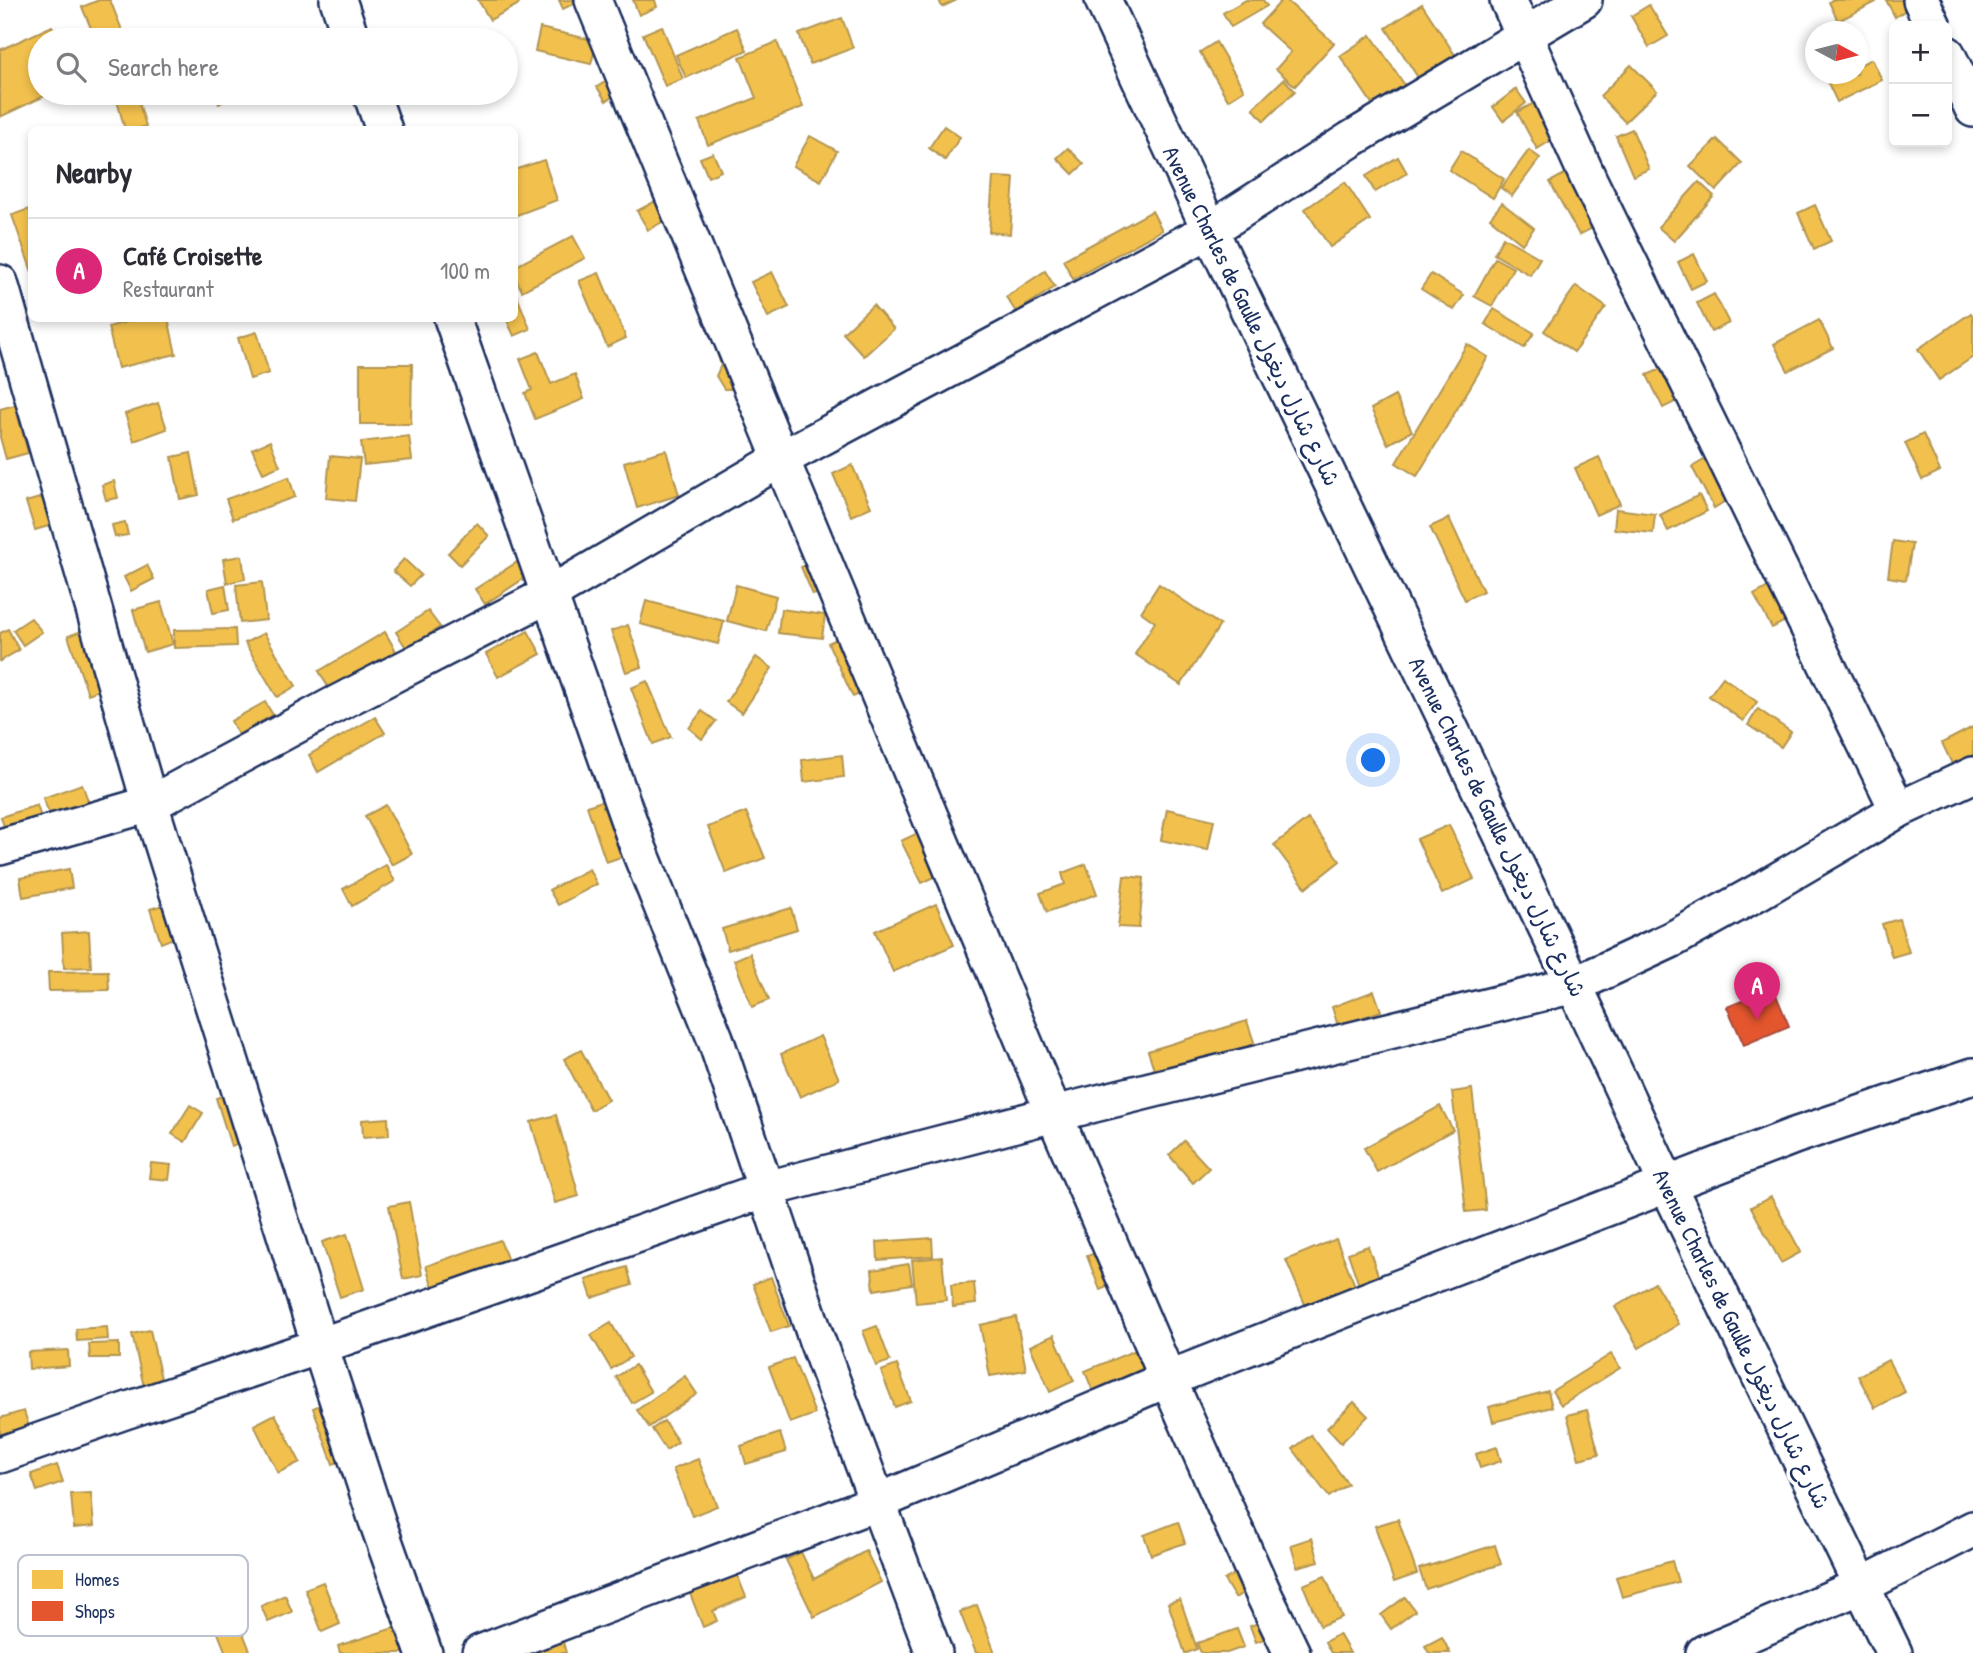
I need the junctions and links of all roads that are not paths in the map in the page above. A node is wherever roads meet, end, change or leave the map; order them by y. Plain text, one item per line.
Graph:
1 (338, 0) edge
2 (593, 0) edge
3 (1103, 0) edge
4 (1508, 0) edge
5 (1584, 0) edge
6 (1921, 0) edge
7 (1931, 21) edge
8 (348, 28) edge
9 (1525, 36) junction
10 (1952, 65) edge
11 (375, 105) edge
12 (1973, 109) edge
13 (383, 126) edge
14 (1210, 230) junction
15 (0, 283) edge
16 (453, 322) edge
17 (781, 459) junction
18 (550, 594) junction
19 (1973, 775) edge
20 (150, 804) junction
21 (1898, 810) junction
22 (0, 847) edge
23 (1574, 985) junction
24 (1973, 1076) edge
25 (1054, 1114) junction
26 (1667, 1184) junction
27 (767, 1189) junction
28 (320, 1346) junction
29 (1168, 1379) junction
30 (0, 1455) edge
31 (878, 1502) junction
32 (1973, 1529) edge
33 (1861, 1586) junction
34 (424, 1653) edge
35 (480, 1653) edge
36 (934, 1653) edge
37 (1292, 1653) edge
38 (1704, 1653) edge
39 (1894, 1653) edge

1 - 8 street
2 - 17 street
3 - 14 street, Avenue Charles de Gaulle شارع شارل ديغول
4 - 9 street
5 - 9 street
6 - 7 street
9 - 14 street
9 - 21 street
10 - 12 street
11 - 13 street
14 - 17 street
14 - 23 street, Avenue Charles de Gaulle شارع شارل ديغول
15 - 20 street
16 - 18 street
17 - 18 street
17 - 25 street
18 - 20 street
18 - 27 street
19 - 21 street
20 - 22 street
20 - 28 street
21 - 23 street
23 - 25 street
23 - 26 street, Avenue Charles de Gaulle شارع شارل ديغول
24 - 26 street
25 - 27 street
25 - 29 street
26 - 29 street
26 - 33 street, Avenue Charles de Gaulle شارع شارل ديغول
27 - 28 street
27 - 31 street
28 - 30 street
28 - 34 street
29 - 31 street
29 - 37 street
31 - 35 street
31 - 36 street
32 - 33 street
33 - 38 street
33 - 39 street, Avenue Charles de Gaulle شارع شارل ديغول

